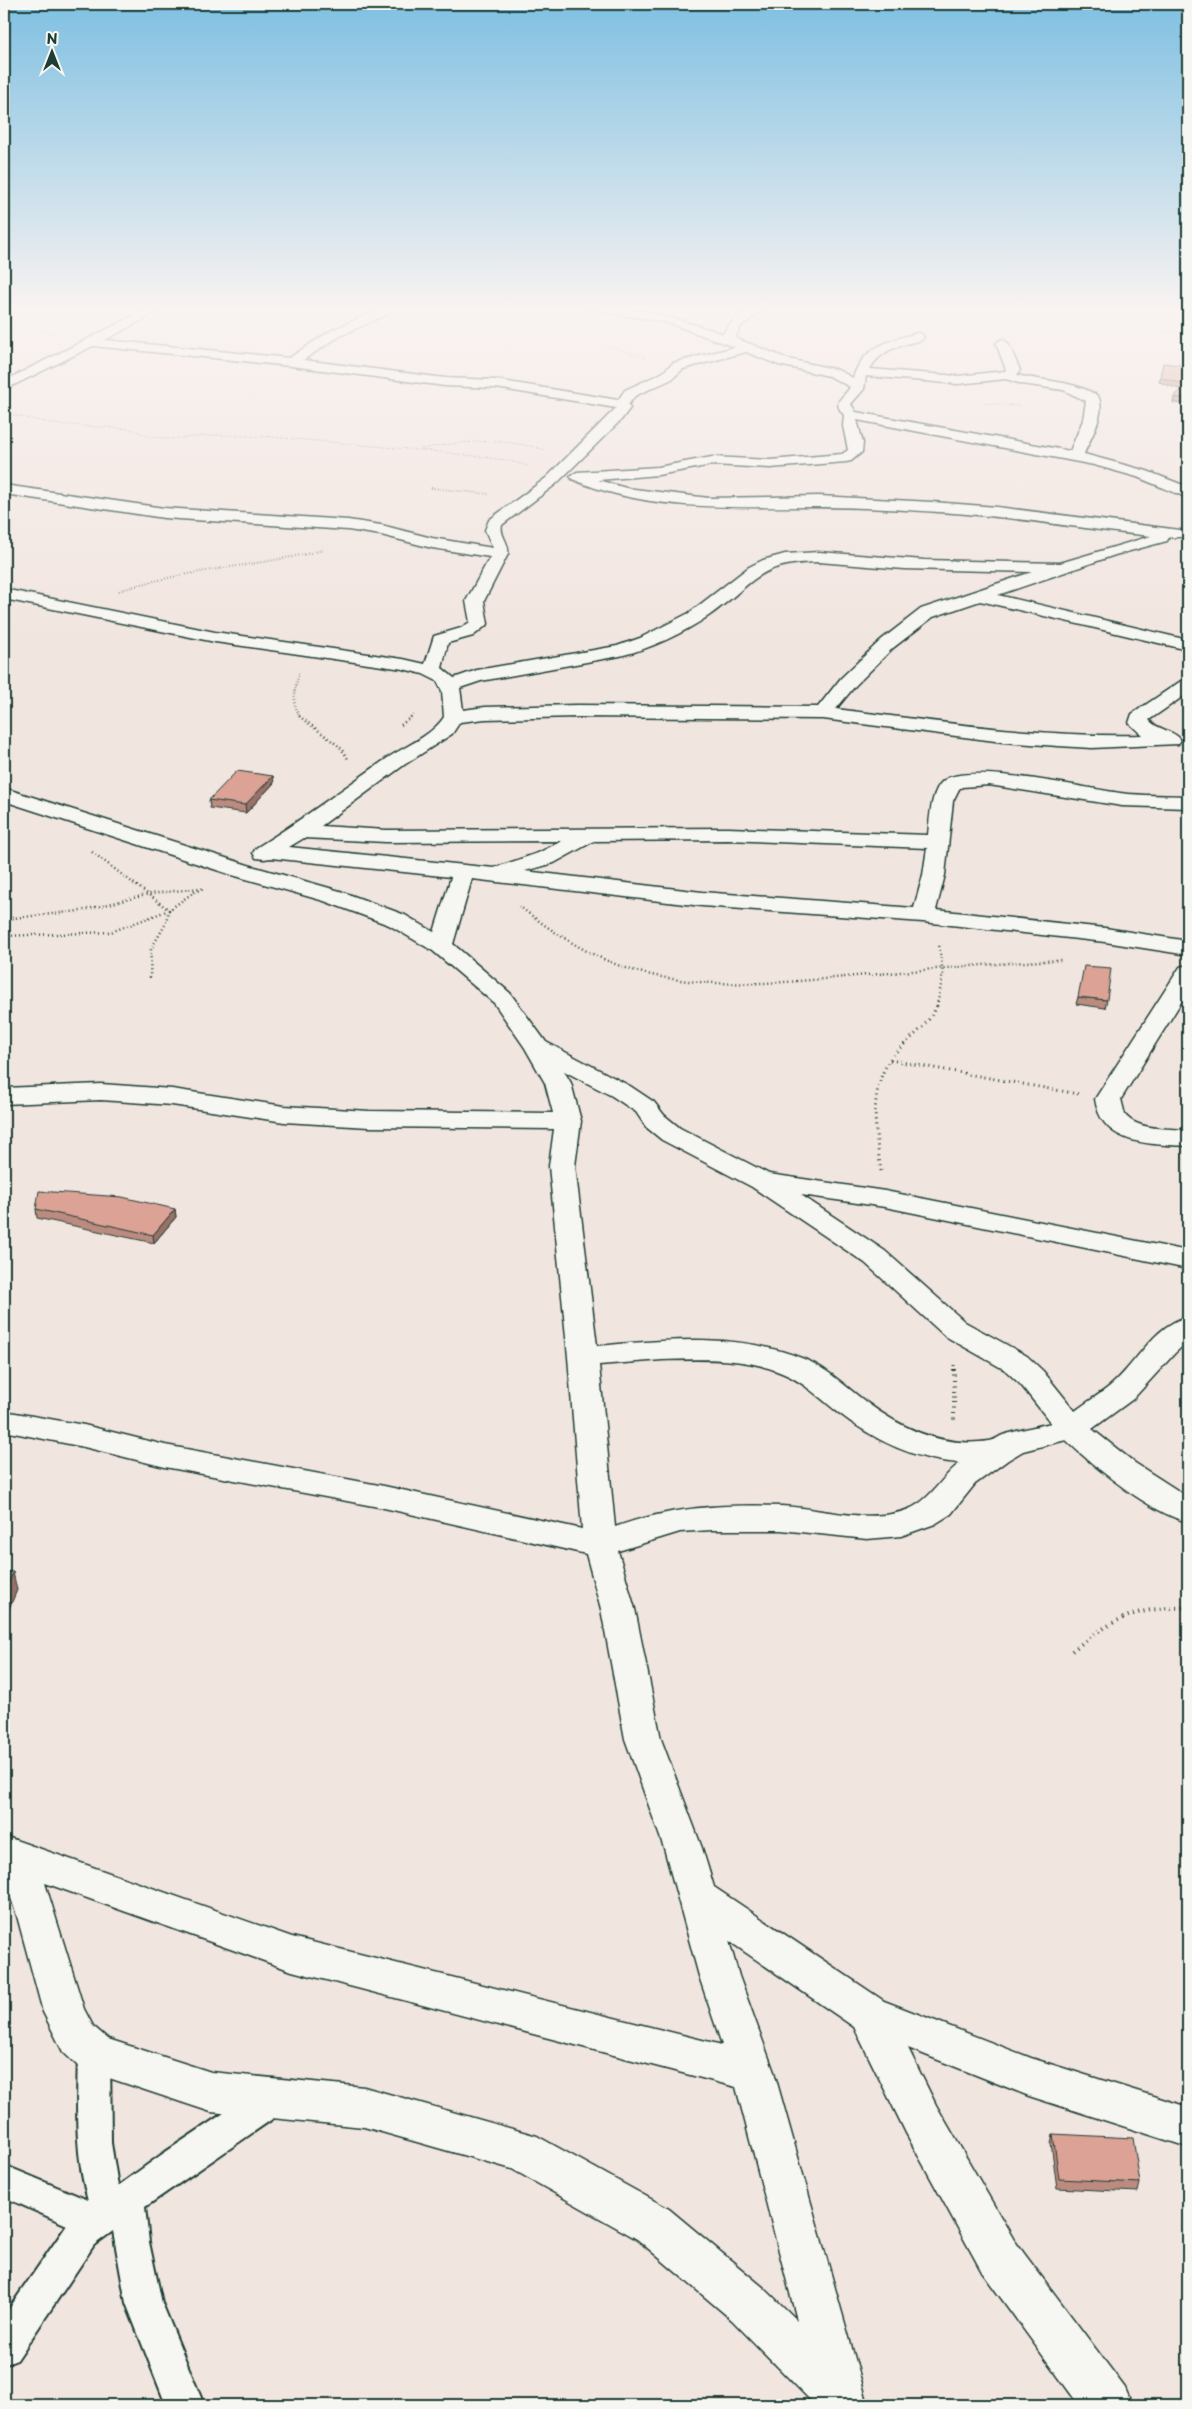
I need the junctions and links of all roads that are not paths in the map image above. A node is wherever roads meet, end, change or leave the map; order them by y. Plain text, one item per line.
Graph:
1 (615, 418) edge
2 (850, 418) edge
3 (868, 418) edge
4 (1090, 418) edge
5 (1076, 455) junction
6 (565, 472) junction
7 (4, 489) edge
8 (1188, 493) edge
9 (1186, 533) edge
10 (460, 548) junction
11 (500, 554) junction
12 (1064, 568) junction
13 (492, 573) junction
14 (4, 594) edge
15 (982, 596) junction
16 (1188, 645) edge
17 (432, 671) junction
18 (451, 685) junction
19 (1188, 685) edge
20 (823, 713) junction
21 (454, 717) junction
22 (1179, 742) edge
23 (4, 794) edge
24 (1188, 802) edge
25 (300, 831) junction
26 (589, 835) junction
27 (938, 842) junction
28 (257, 865) junction
29 (463, 872) junction
30 (489, 874) junction
31 (923, 915) junction
32 (440, 946) junction
33 (1188, 948) edge
34 (1188, 972) edge
35 (537, 1047) junction
36 (4, 1096) edge
37 (568, 1122) junction
38 (1188, 1138) edge
39 (762, 1182) junction
40 (1188, 1260) edge
41 (1188, 1326) edge
42 (583, 1357) junction
43 (4, 1421) edge
44 (1072, 1428) junction
45 (997, 1452) junction
46 (1188, 1511) edge
47 (600, 1545) junction
48 (10, 1854) edge
49 (698, 1898) junction
50 (869, 2014) junction
51 (94, 2054) junction
52 (753, 2072) junction
53 (274, 2099) junction
54 (1188, 2127) edge
55 (4, 2181) edge
56 (111, 2212) junction
57 (4, 2347) edge
58 (843, 2401) edge
59 (185, 2405) edge
60 (1108, 2405) edge

1 - 6 street
2 - 6 street
3 - 5 street
4 - 5 street
5 - 8 street
6 - 9 street
6 - 11 street
7 - 10 street
9 - 12 street
10 - 11 street
10 - 13 street
11 - 13 street
12 - 15 street
12 - 18 street
13 - 17 street
14 - 17 street
15 - 16 street
15 - 20 street
17 - 18 street
18 - 21 street
19 - 22 street
20 - 21 street
20 - 22 street
21 - 25 street
23 - 28 street
24 - 27 street
25 - 26 street
25 - 28 street
26 - 27 street
26 - 30 street
27 - 31 street
28 - 29 street
28 - 32 street
29 - 30 street
29 - 32 street
30 - 31 street
31 - 33 street
32 - 35 street
34 - 38 street
35 - 37 street
35 - 39 street
36 - 37 street
37 - 42 street
39 - 40 street
39 - 44 street
41 - 44 street
42 - 45 street
42 - 47 street
43 - 47 street
44 - 45 street
44 - 46 street
45 - 47 street
47 - 49 street
48 - 51 street
48 - 52 street
49 - 50 street
49 - 52 street
50 - 54 street
50 - 60 street
51 - 53 street
51 - 56 lane
52 - 58 street
53 - 56 lane
53 - 58 street
55 - 56 lane
56 - 57 lane
56 - 59 lane

